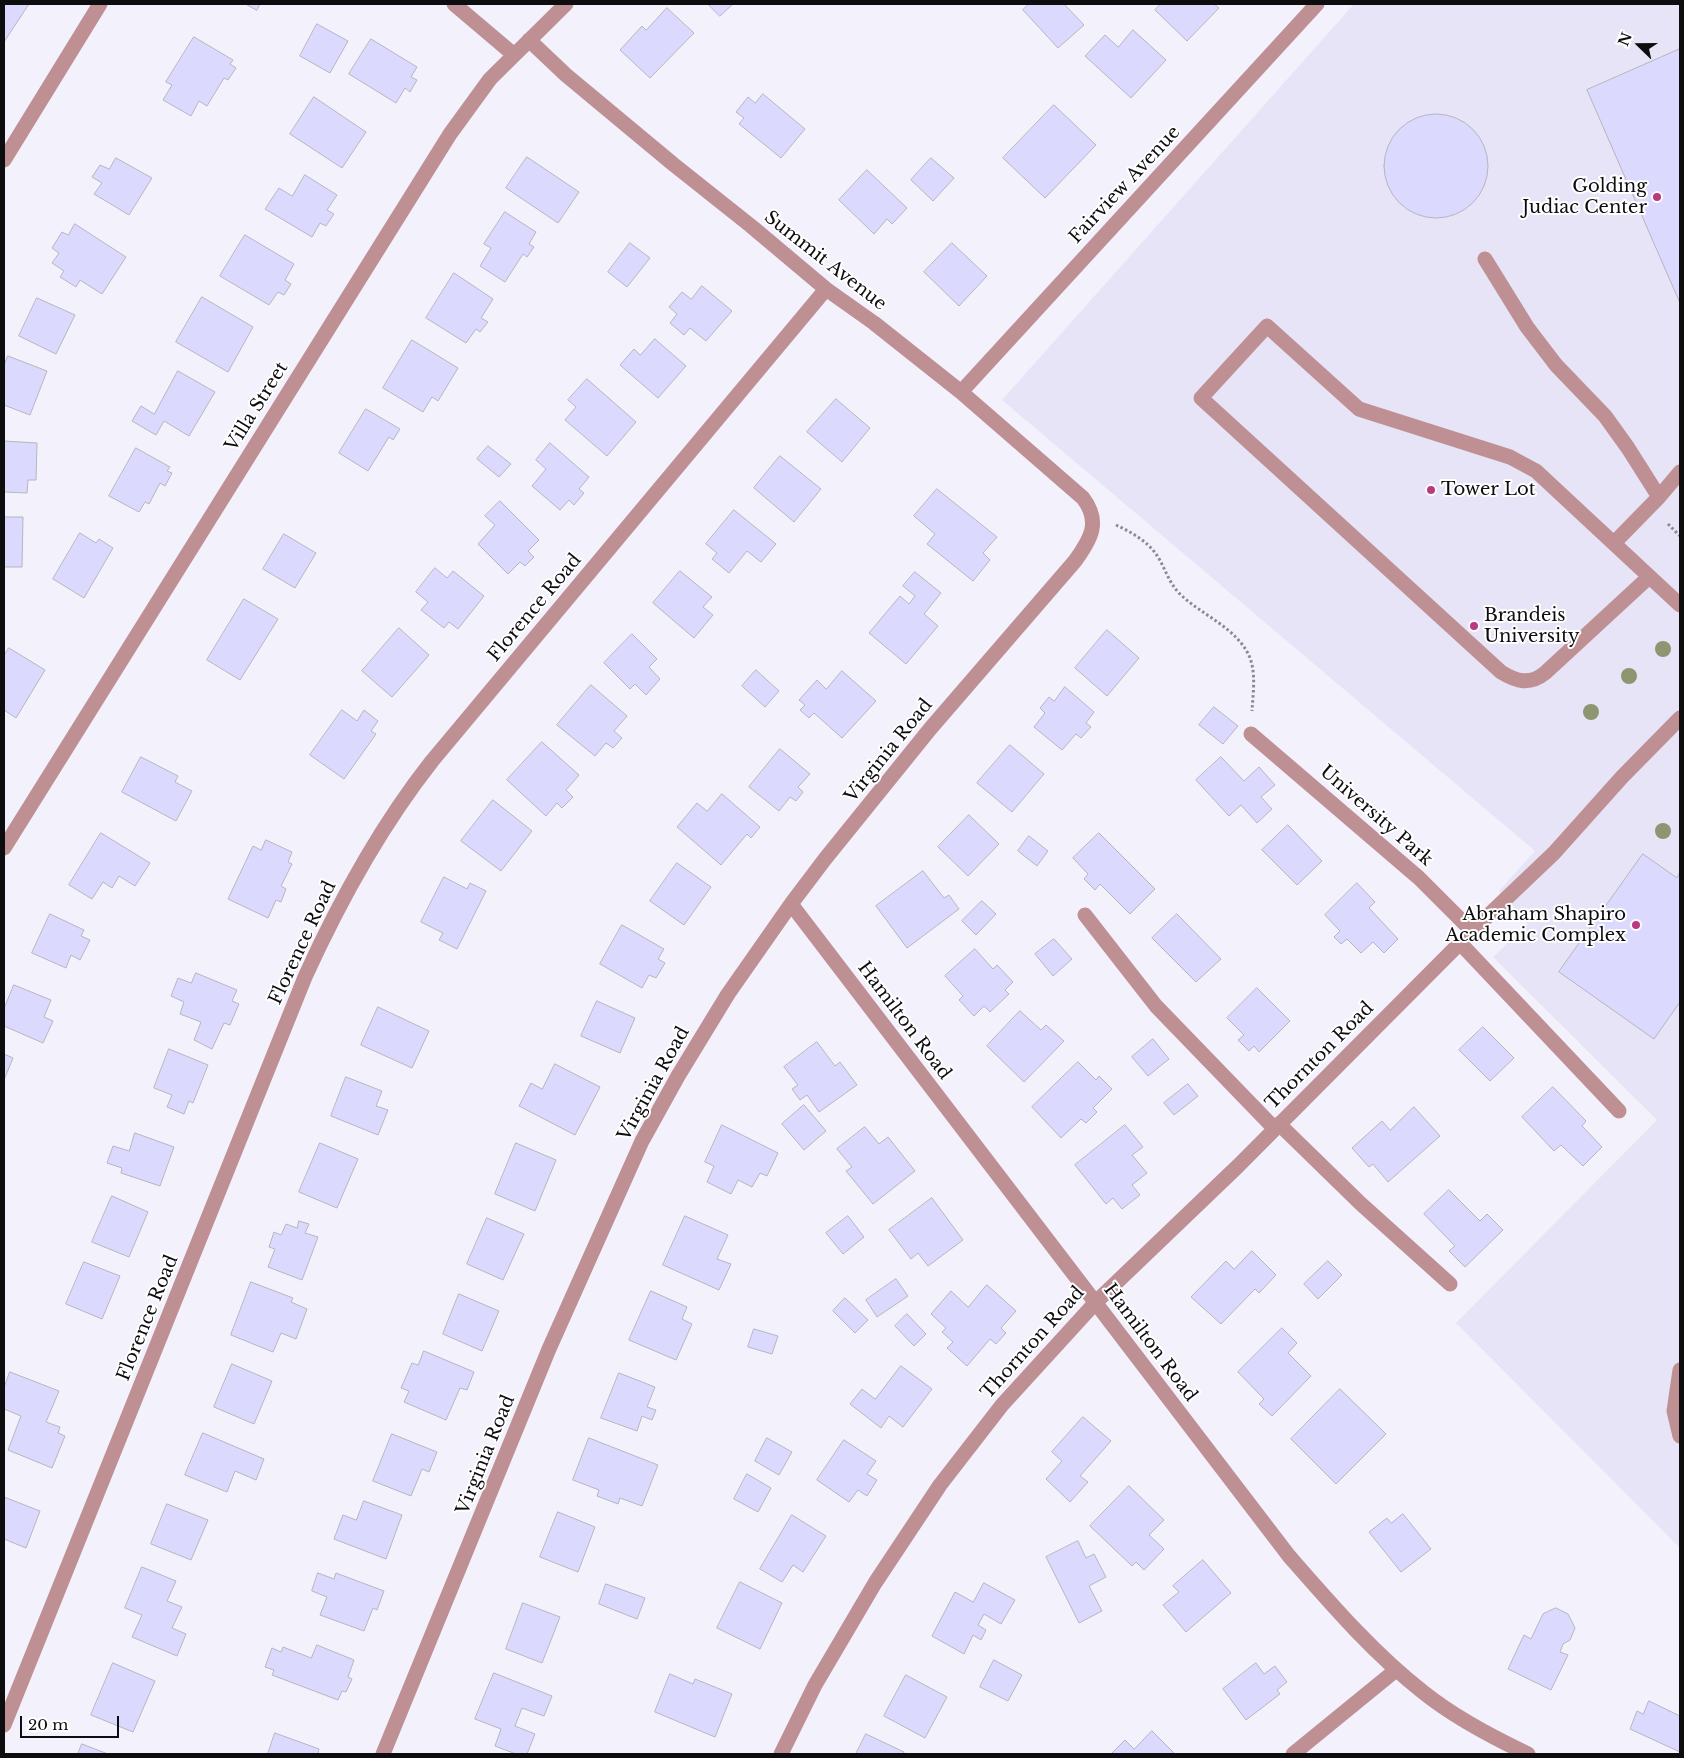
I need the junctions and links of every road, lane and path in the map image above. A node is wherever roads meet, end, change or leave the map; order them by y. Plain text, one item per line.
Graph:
1 (100, 4) edge
2 (454, 4) edge
3 (566, 4) edge
4 (1317, 4) edge
5 (529, 40) junction
6 (514, 54) junction
7 (4, 160) edge
8 (1485, 260) dead end
9 (826, 289) junction
10 (961, 392) junction
11 (1680, 472) edge
12 (1658, 497) junction
13 (1093, 515) junction
14 (1614, 543) junction
15 (1649, 577) junction
16 (1680, 606) edge
17 (1680, 718) edge
18 (1251, 734) joint
19 (4, 848) edge
20 (791, 904) junction
21 (1085, 915) dead end
22 (1472, 931) junction
23 (1460, 943) junction
24 (1619, 1111) dead end
25 (1276, 1126) junction
26 (1450, 1284) dead end
27 (1096, 1302) junction
28 (1680, 1370) edge
29 (1680, 1436) edge
30 (1396, 1670) junction
31 (4, 1725) edge
32 (383, 1754) edge
33 (781, 1754) edge
34 (1292, 1754) edge
35 (1528, 1754) edge

1 - 7 street
2 - 6 street
3 - 5 street, Villa Street
4 - 10 street, Fairview Avenue
5 - 6 street, Villa Street
5 - 9 street, Summit Avenue
6 - 19 street, Villa Street
8 - 12 street
9 - 10 street, Summit Avenue
9 - 31 street, Florence Road
10 - 13 street, Summit Avenue
11 - 12 street
12 - 14 street
13 - 18 path
13 - 20 street, Virginia Road
14 - 15 street
14 - 15 street
15 - 16 street
17 - 22 street, Thornton Road
18 - 22 street, University Park
20 - 27 street, Hamilton Road
20 - 32 street, Virginia Road
21 - 25 street
22 - 23 street, Thornton Road
23 - 24 street
23 - 25 street, Thornton Road
25 - 26 street
25 - 27 street, Thornton Road
27 - 30 street, Hamilton Road
27 - 33 street, Thornton Road
28 - 29 street
30 - 34 street
30 - 35 street, Hamilton Road

